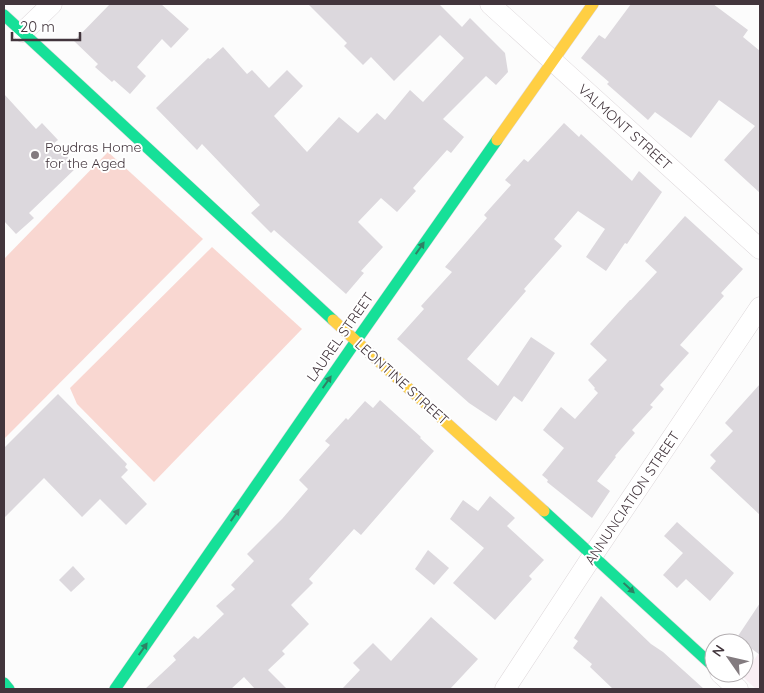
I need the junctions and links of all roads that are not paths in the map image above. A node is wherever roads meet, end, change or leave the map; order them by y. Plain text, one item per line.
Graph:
1 (52, 4) edge
2 (490, 4) edge
3 (593, 4) edge
4 (4, 14) edge
5 (23, 32) junction
6 (552, 60) junction
7 (760, 249) edge
8 (760, 307) edge
9 (356, 341) junction
10 (593, 555) junction
11 (704, 658) edge
12 (4, 683) edge
13 (10, 689) edge
14 (115, 689) edge
15 (505, 689) edge

1 - 5 street
2 - 6 street, VALMONT STREET
3 - 6 street, LAUREL STREET
4 - 5 street, LEONTINE STREET
5 - 9 street, LEONTINE STREET
6 - 7 street, VALMONT STREET
9 -> 6 street, LAUREL STREET
8 - 10 street, ANNUNCIATION STREET
9 - 10 street, LEONTINE STREET
14 -> 9 street, LAUREL STREET
10 -> 11 street, LEONTINE STREET
10 - 15 street, ANNUNCIATION STREET
12 - 13 street

